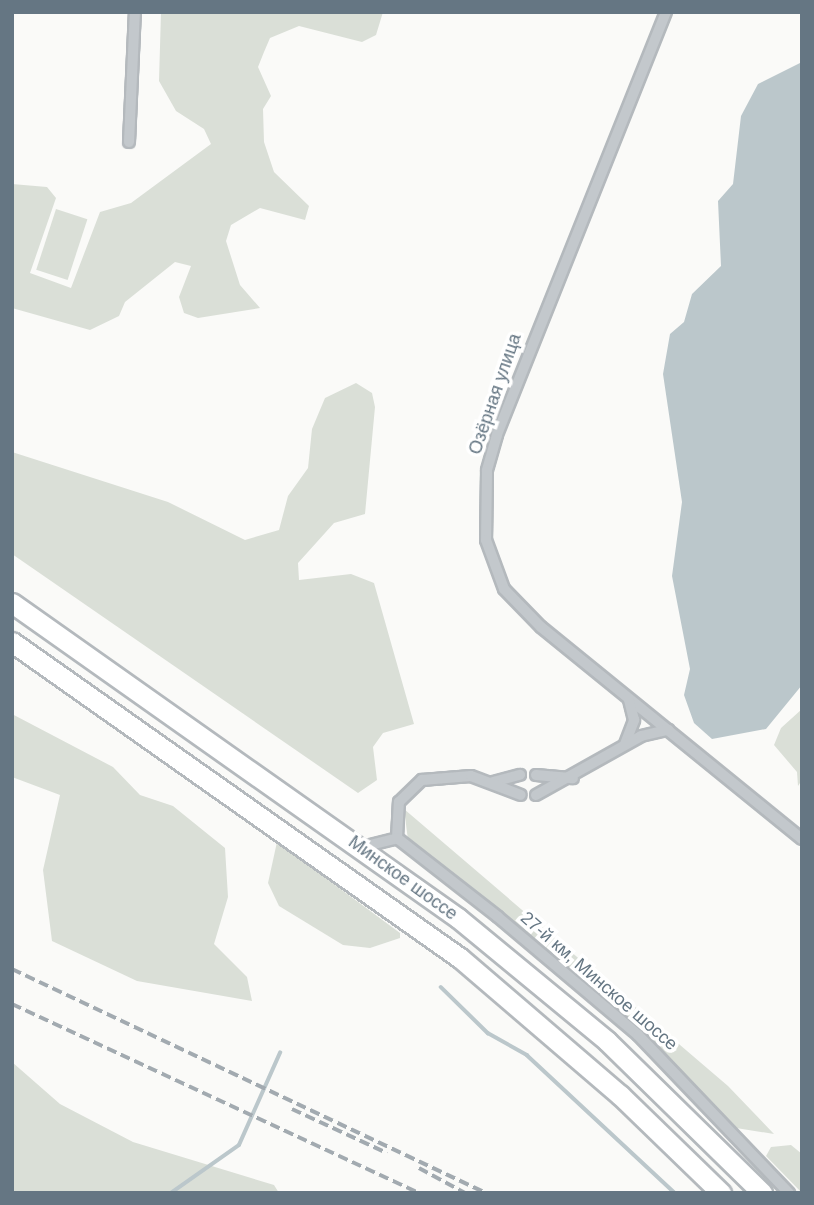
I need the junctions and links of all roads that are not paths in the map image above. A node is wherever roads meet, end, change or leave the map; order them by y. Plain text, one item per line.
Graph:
1 (135, 12) edge
2 (666, 12) edge
3 (129, 142) dead end
4 (12, 603) edge
5 (12, 642) edge
6 (628, 697) junction
7 (668, 730) junction
8 (625, 745) junction
9 (520, 775) dead end
10 (536, 775) dead end
11 (573, 778) junction
12 (494, 782) junction
13 (536, 795) dead end
14 (521, 796) dead end
15 (397, 838) junction
16 (802, 839) edge
17 (362, 847) junction
18 (721, 1193) edge
19 (762, 1193) edge
20 (789, 1193) edge

1 - 3 street
2 - 6 street, Озёрная улица
4 - 17 highway, Минское шоссе
5 - 18 highway, Минское шоссе
6 - 7 street, Озёрная улица
6 - 8 street
7 - 8 street
7 - 16 street, Озёрная улица
8 - 11 street
9 - 12 street
10 - 11 street
11 - 13 street
12 - 14 street
12 - 15 street
15 - 17 street
15 - 20 street, 27-й км, Минское шоссе
17 - 19 highway, Минское шоссе

